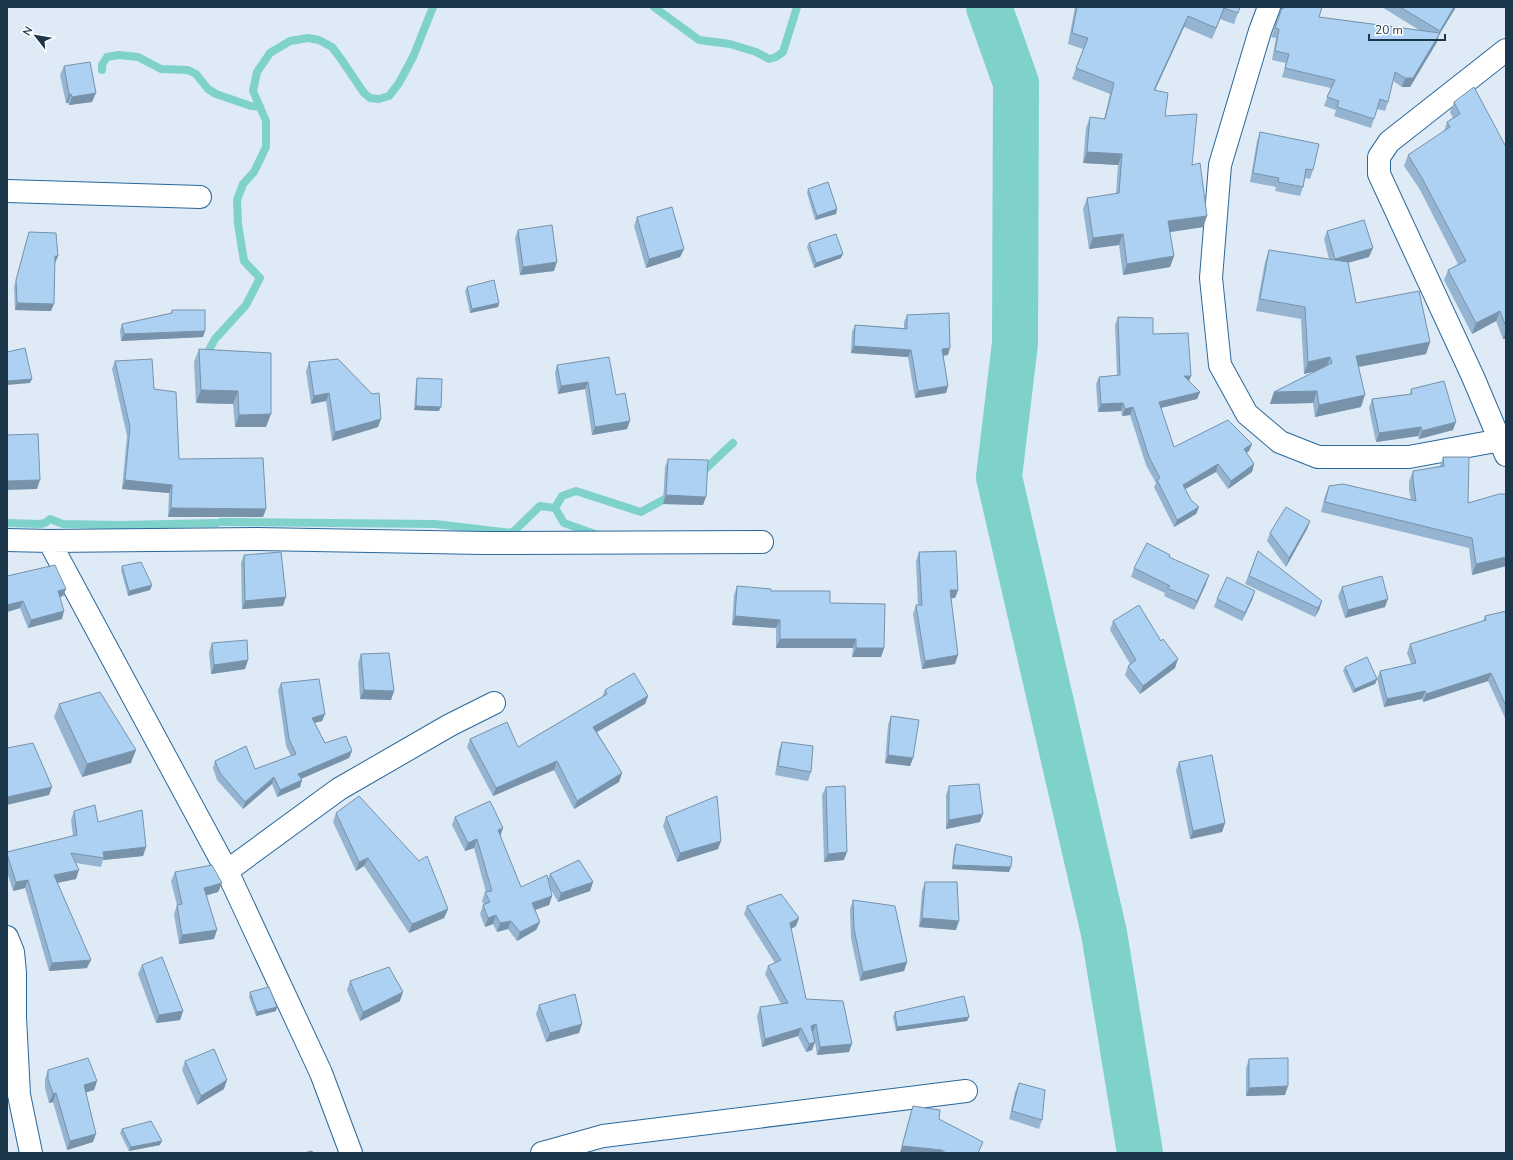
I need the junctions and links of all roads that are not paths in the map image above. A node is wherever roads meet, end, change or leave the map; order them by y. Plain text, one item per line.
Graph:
1 (1270, 7) edge
2 (1506, 50) edge
3 (7, 191) edge
4 (200, 197) dead end
5 (1503, 447) edge
6 (7, 540) edge
7 (49, 542) junction
8 (762, 542) dead end
9 (494, 703) dead end
10 (227, 871) junction
11 (7, 937) edge
12 (966, 1091) dead end
13 (31, 1153) edge
14 (351, 1153) edge
15 (542, 1153) edge

1 - 5 street
2 - 5 street
3 - 4 street
6 - 7 street
7 - 8 street
7 - 10 street
9 - 10 street
10 - 14 street
11 - 13 street
12 - 15 street

